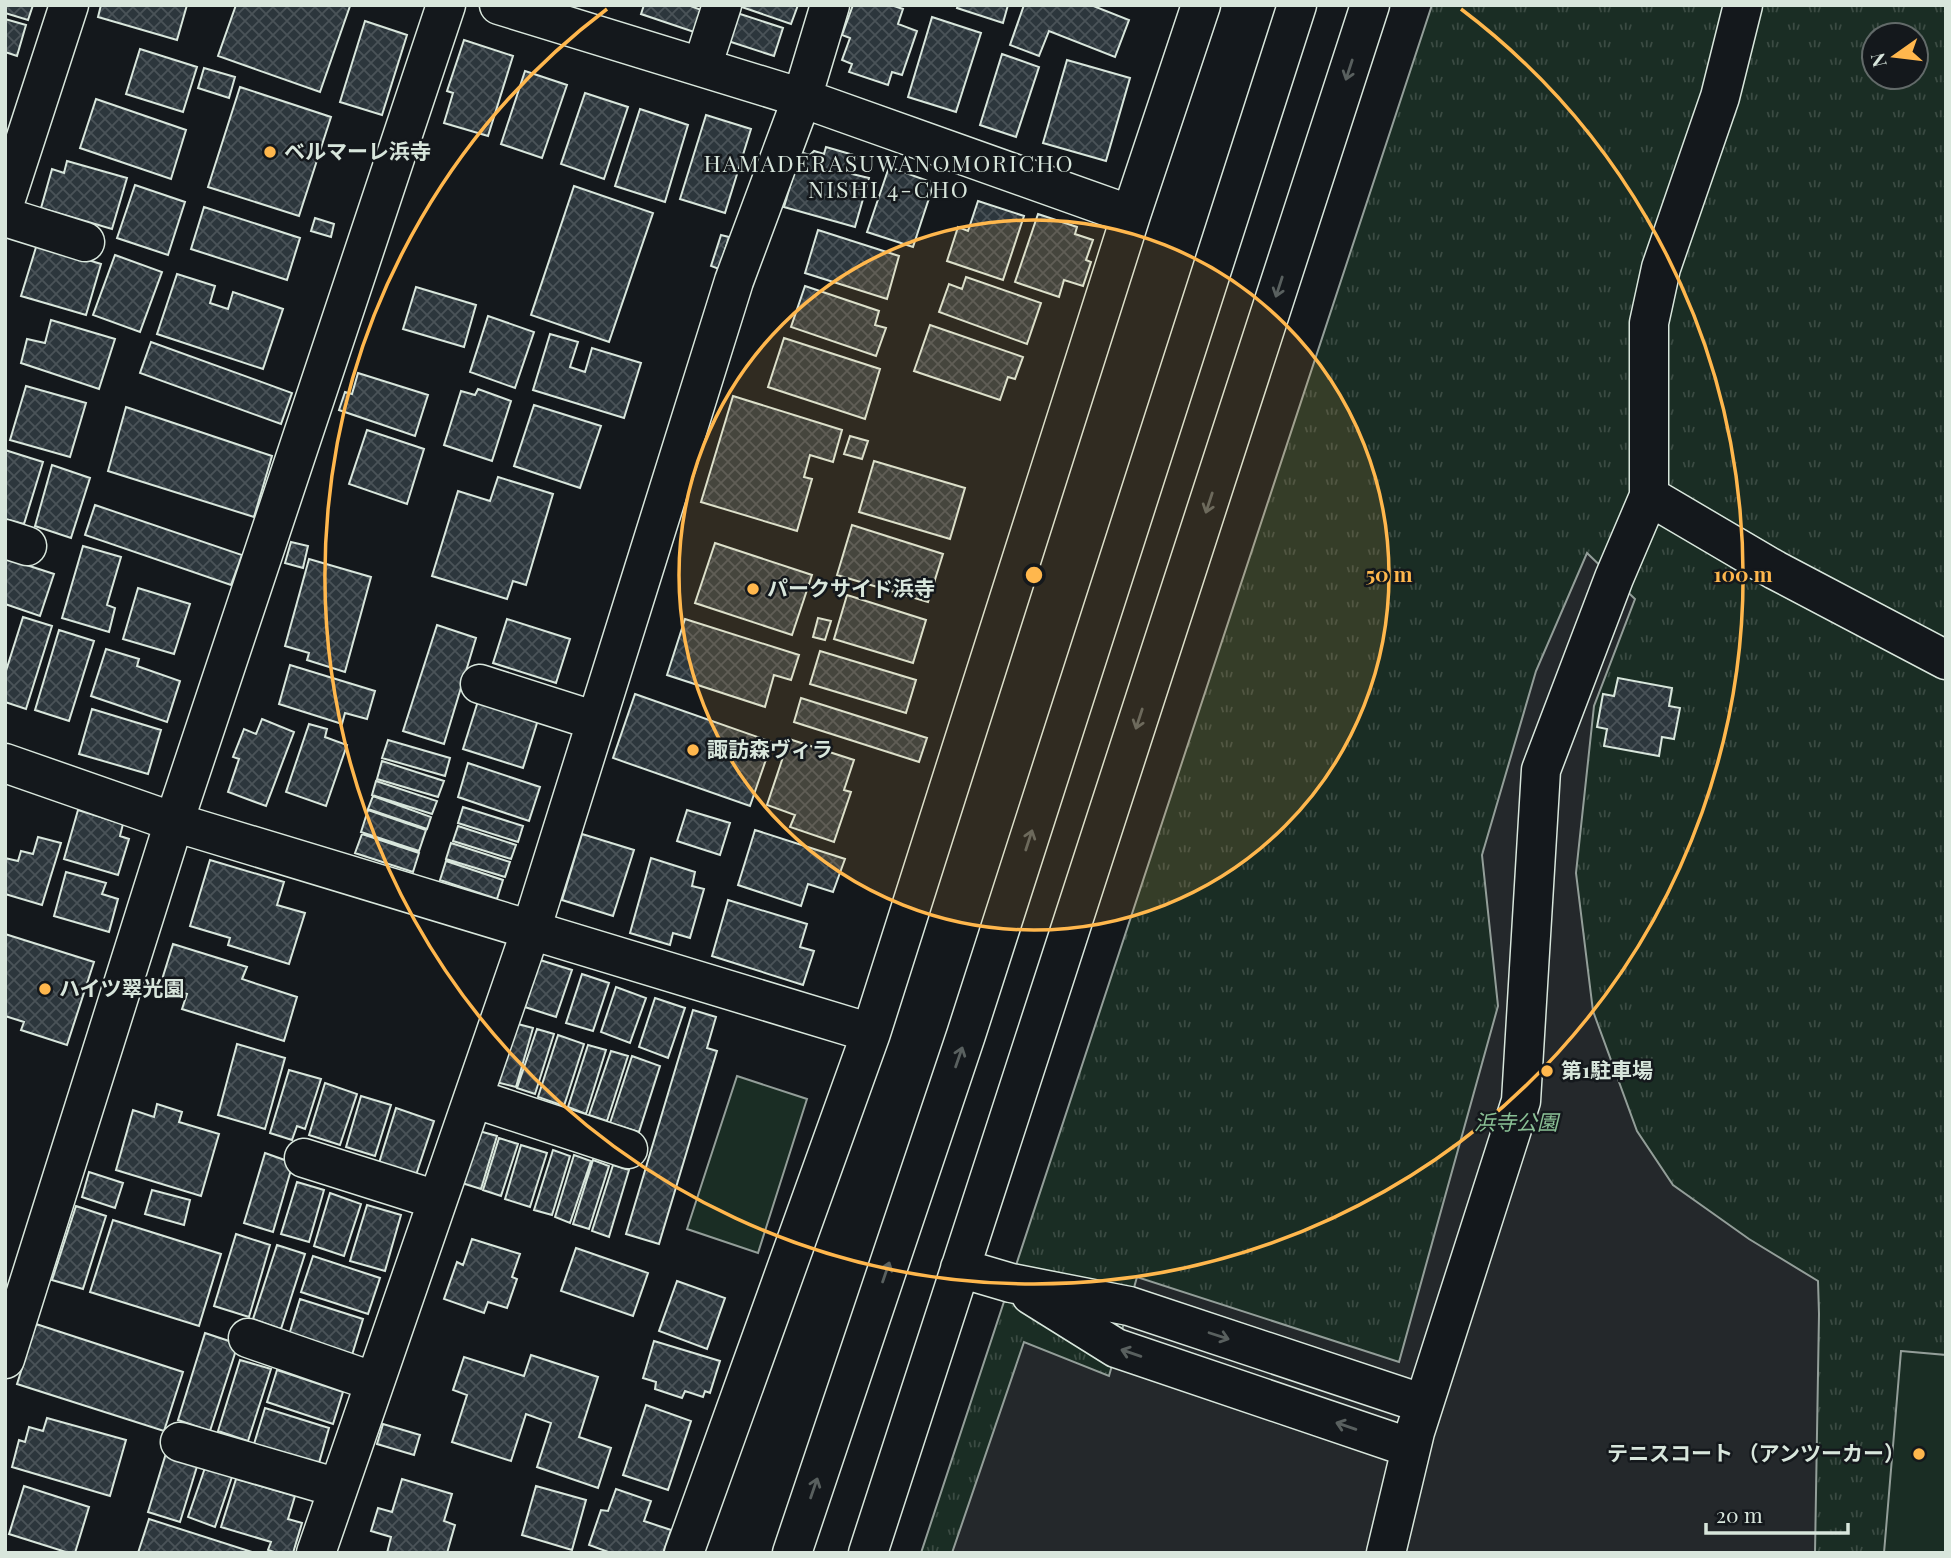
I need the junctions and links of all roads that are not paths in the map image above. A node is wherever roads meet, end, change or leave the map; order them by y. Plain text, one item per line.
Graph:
1 (69, 5) edge
2 (446, 5) edge
3 (499, 5) edge
4 (722, 5) edge
5 (830, 5) edge
6 (1201, 5) edge
7 (1297, 5) edge
8 (1370, 5) edge
9 (1743, 5) edge
10 (541, 11) edge
11 (702, 67) junction
12 (802, 97) junction
13 (5, 202) edge
14 (1131, 215) junction
15 (5, 217) edge
16 (85, 242) dead end
17 (1649, 496) junction
18 (1946, 660) edge
19 (480, 684) dead end
20 (596, 721) junction
21 (5, 763) edge
22 (174, 822) junction
23 (531, 930) junction
24 (871, 1033) junction
25 (473, 1098) junction
26 (628, 1149) dead end
27 (304, 1158) dead end
28 (437, 1200) junction
29 (960, 1268) junction
30 (1011, 1283) junction
31 (248, 1338) dead end
32 (5, 1359) edge
33 (375, 1382) junction
34 (1424, 1404) junction
35 (180, 1442) dead end
36 (1411, 1448) junction
37 (338, 1488) junction
38 (316, 1553) edge
39 (684, 1553) edge
40 (792, 1553) edge
41 (868, 1553) edge
42 (1386, 1553) edge

1 - 13 street
2 - 22 street
3 - 10 street
4 - 11 street
5 - 12 street
6 - 14 street
40 -> 7 street
8 -> 29 street
9 - 17 street
10 - 11 street
11 - 12 street
12 - 14 street
12 - 20 street
14 - 24 street
15 - 16 street
17 - 18 street
17 - 34 street
19 - 20 street
20 - 23 street
21 - 22 street
22 - 23 street
22 - 32 street
23 - 24 street
23 - 25 street
24 - 39 street
25 - 26 street
25 - 28 street
27 - 28 street
28 - 33 street
29 - 30 street
29 - 41 street
30 -> 34 street
36 -> 30 street
31 - 33 street
33 - 37 street
34 - 36 street
35 - 37 street
36 - 42 street
37 - 38 street

